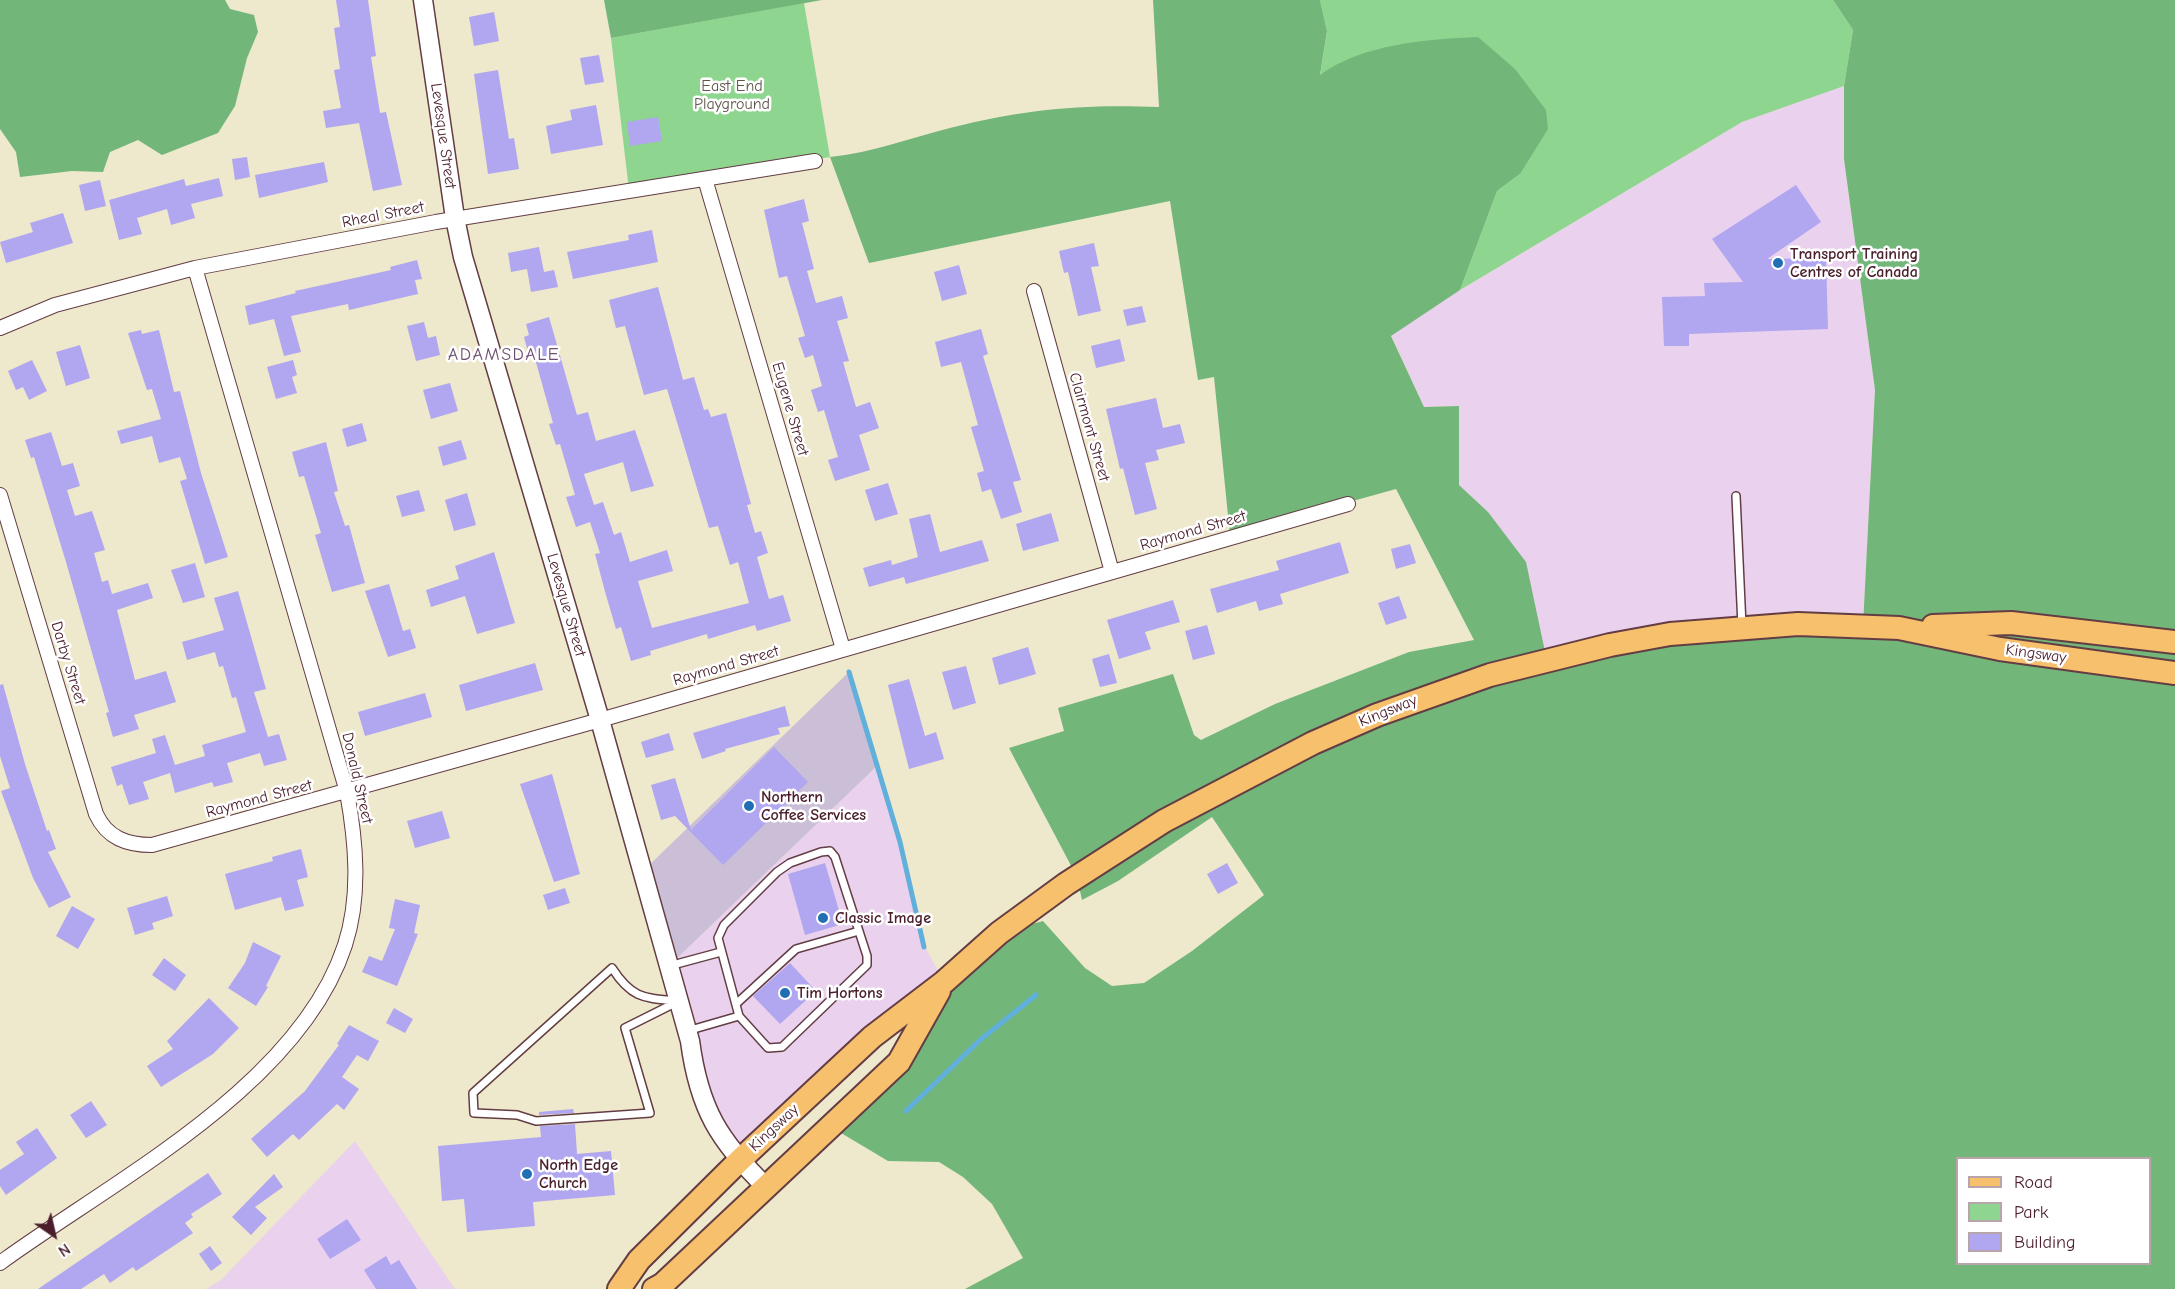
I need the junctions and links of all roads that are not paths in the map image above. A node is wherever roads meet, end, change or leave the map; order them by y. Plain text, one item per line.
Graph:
1 (423, 0) edge
2 (815, 161) dead end
3 (705, 179) junction
4 (455, 218) junction
5 (195, 268) junction
6 (1034, 291) dead end
7 (0, 328) edge
8 (0, 495) edge
9 (1736, 496) dead end
10 (1348, 504) dead end
11 (1112, 572) junction
12 (1743, 628) junction
13 (1899, 628) junction
14 (2175, 642) edge
15 (843, 649) junction
16 (2175, 673) edge
17 (600, 720) junction
18 (347, 792) junction
19 (113, 837) joint
20 (859, 931) junction
21 (721, 952) junction
22 (669, 966) junction
23 (944, 982) junction
24 (679, 1001) junction
25 (736, 1004) junction
26 (739, 1016) junction
27 (687, 1031) junction
28 (739, 1161) junction
29 (767, 1188) junction
30 (0, 1263) edge
31 (619, 1289) edge
32 (654, 1289) edge

1 - 4 street, Levesque Street
2 - 3 street, Rheal Street
3 - 4 street, Rheal Street
3 - 15 street, Eugene Street
4 - 5 street, Rheal Street
4 - 17 street, Levesque Street
5 - 7 street, Rheal Street
5 - 18 street, Donald Street
6 - 11 street, Clairmont Street
8 - 19 street, Darby Street
9 - 12 lane
10 - 11 street, Raymond Street
11 - 15 street, Raymond Street
12 - 13 main road, Kingsway
12 - 23 main road, Kingsway
13 - 14 main road, Kingsway
13 - 16 main road, Kingsway
15 - 17 street, Raymond Street
17 - 18 street, Raymond Street
17 - 22 street, Levesque Street
18 - 19 street, Raymond Street
18 - 30 street, Donald Street
20 - 21 lane
20 - 25 lane
20 - 26 lane
21 - 22 lane
21 - 25 lane
22 - 24 street, Levesque Street
23 - 28 main road, Kingsway
23 - 29 main road, Kingsway
24 - 24 lane
24 - 27 street, Levesque Street
25 - 26 lane
26 - 27 lane
27 - 28 street, Levesque Street
28 - 29 street, Levesque Street
28 - 31 main road, Kingsway
29 - 32 main road, Kingsway

